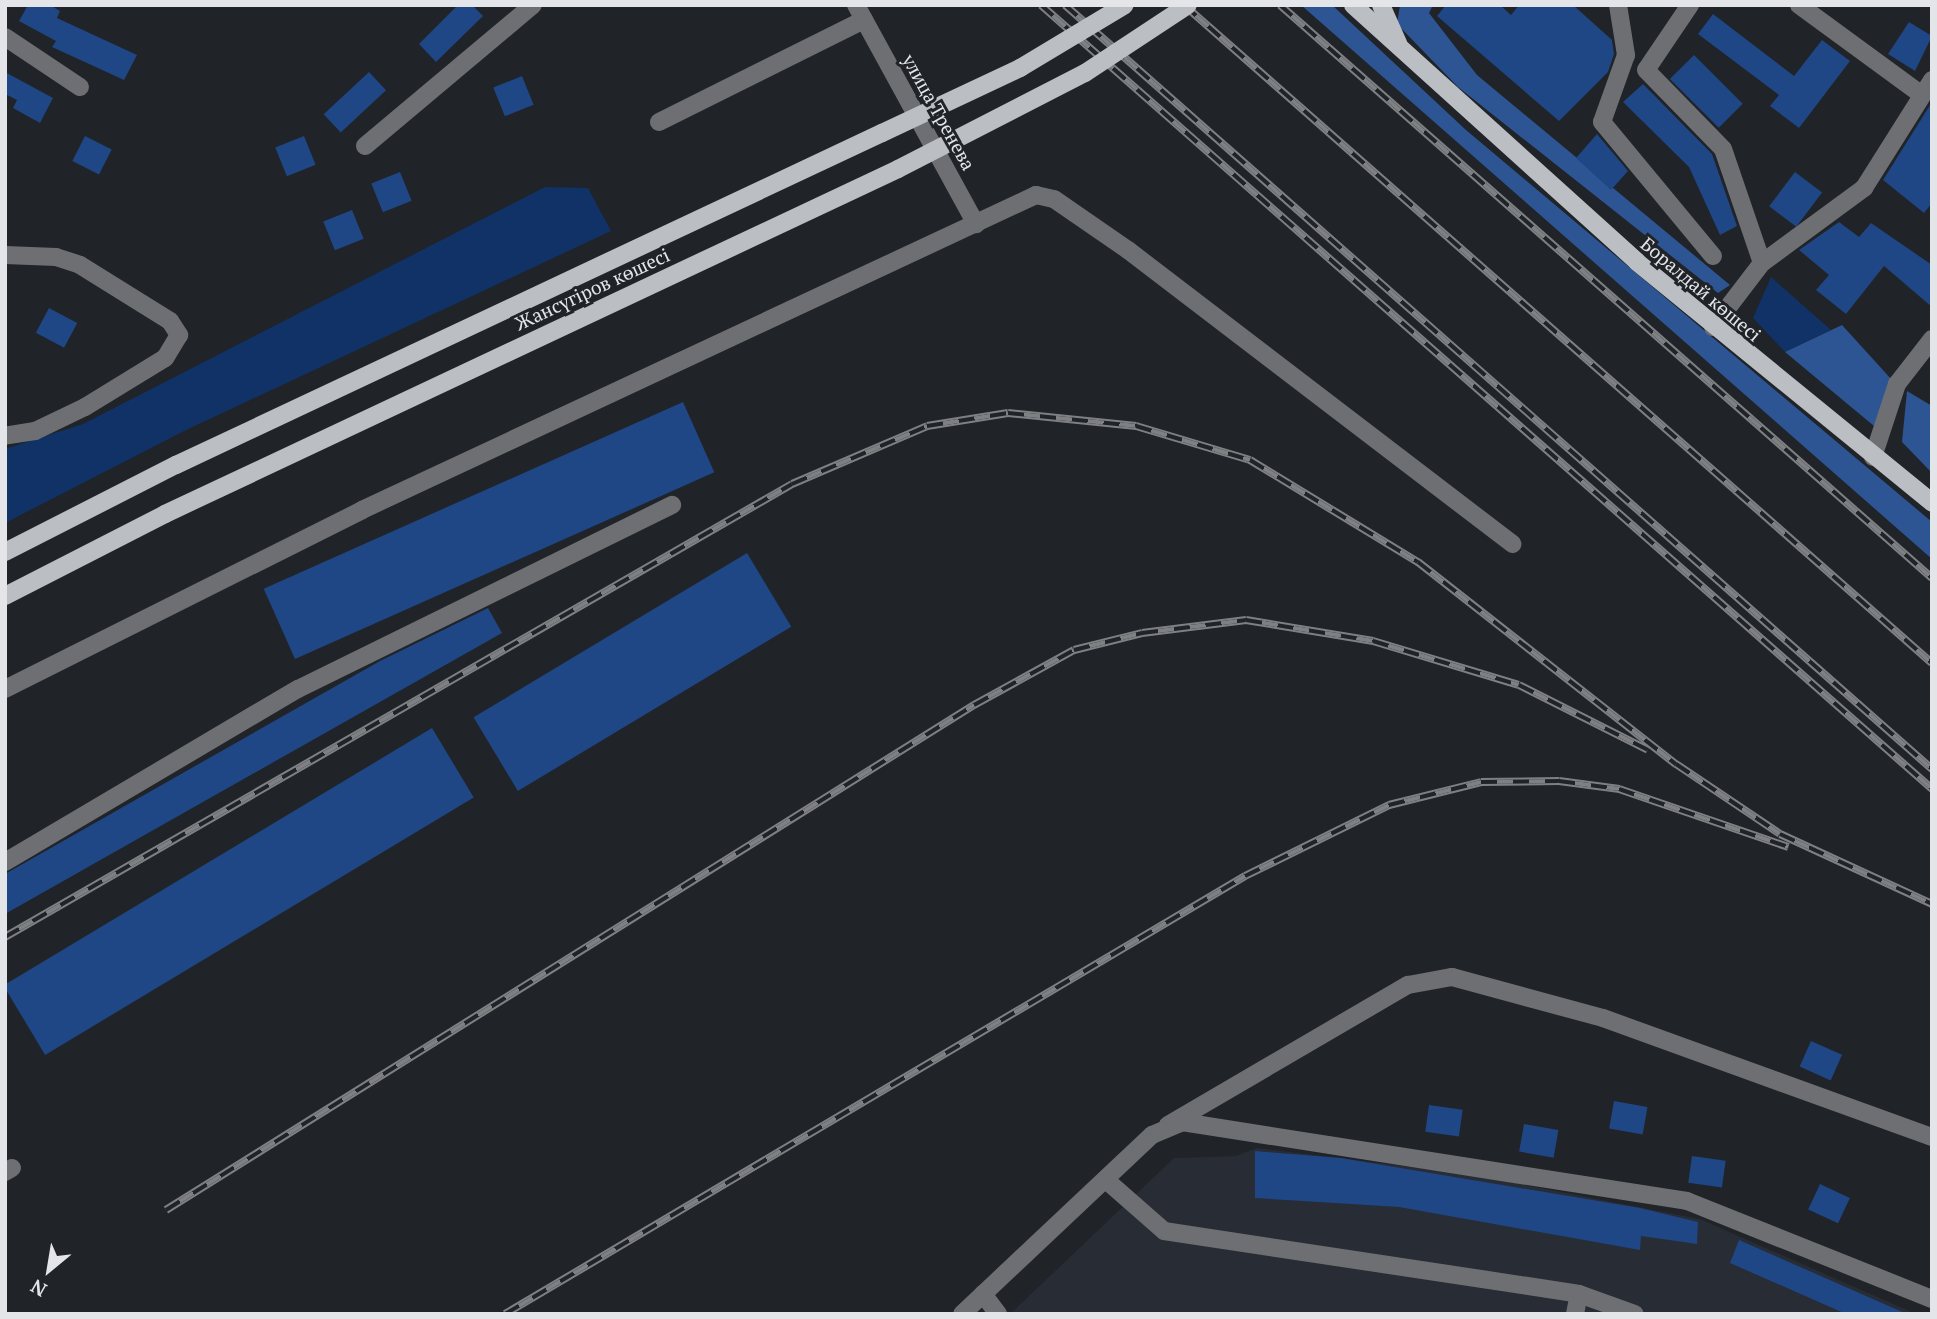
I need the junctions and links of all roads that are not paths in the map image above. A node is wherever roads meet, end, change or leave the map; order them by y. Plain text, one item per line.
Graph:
1 (533, 5) edge
2 (1125, 5) edge
3 (1188, 5) edge
4 (1353, 5) edge
5 (1381, 5) edge
6 (1618, 5) edge
7 (1690, 5) edge
8 (1798, 5) edge
9 (860, 13) edge
10 (5, 37) edge
11 (80, 87) dead end
12 (1927, 88) edge
13 (1450, 100) junction
14 (659, 122) dead end
15 (365, 146) dead end
16 (976, 224) junction
17 (5, 255) edge
18 (1713, 256) dead end
19 (1762, 263) junction
20 (1713, 327) junction
21 (1932, 339) edge
22 (5, 436) edge
23 (1873, 457) junction
24 (1932, 503) edge
25 (672, 505) dead end
26 (1512, 544) dead end
27 (5, 552) edge
28 (5, 596) edge
29 (5, 689) edge
30 (5, 862) edge
31 (1165, 1127) junction
32 (1932, 1137) edge
33 (1106, 1180) junction
34 (983, 1294) junction
35 (1578, 1294) junction
36 (1932, 1300) edge
37 (962, 1314) edge
38 (998, 1314) edge
39 (1576, 1314) edge
40 (1635, 1314) edge

1 - 15 street
2 - 27 main road, Жансүгіров көшесі, bridge
3 - 28 main road, Жансүгіров көшесі, bridge
4 - 13 main road
5 - 13 main road
6 - 18 street
7 - 19 street
8 - 12 street
9 - 14 street, улица Тренева
9 - 16 street, улица Тренева
10 - 11 street
12 - 19 street
13 - 20 main road, Боралдай көшесі
16 - 26 street
16 - 29 street
17 - 22 street
19 - 20 street
20 - 23 main road, Боралдай көшесі
21 - 23 street
23 - 24 main road, Боралдай көшесі
25 - 30 street
31 - 32 street
31 - 33 street
31 - 36 street
33 - 34 street
33 - 35 street
34 - 37 street
34 - 38 street
35 - 39 street
35 - 40 street

